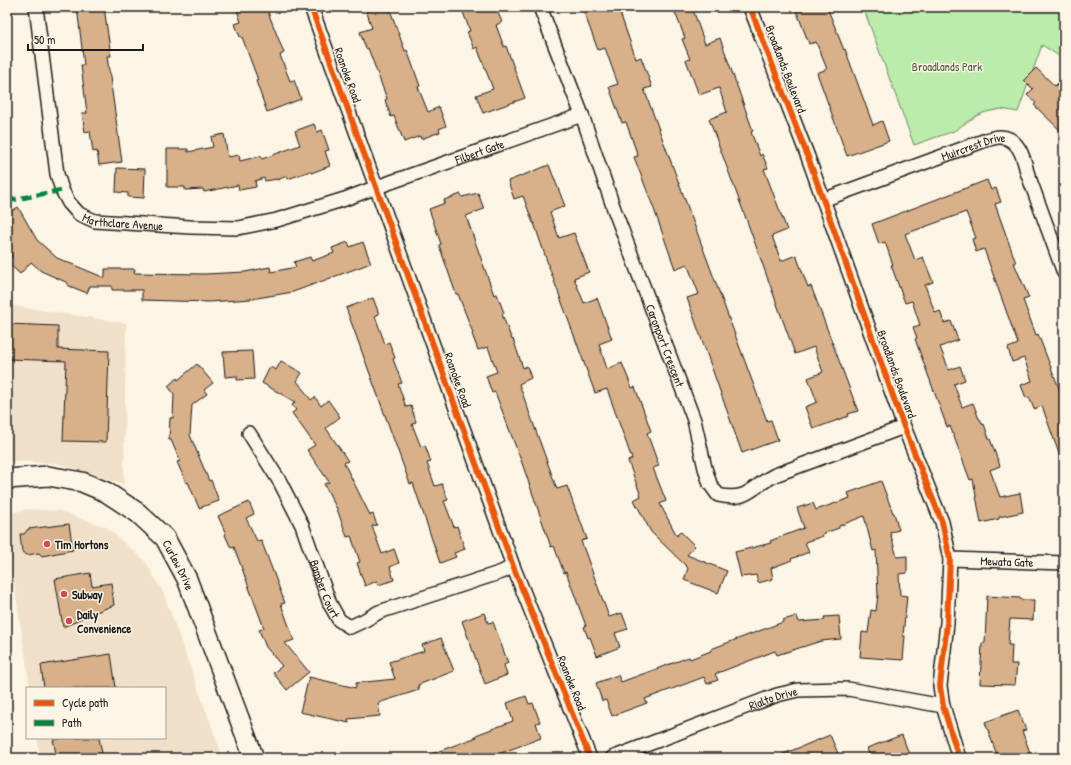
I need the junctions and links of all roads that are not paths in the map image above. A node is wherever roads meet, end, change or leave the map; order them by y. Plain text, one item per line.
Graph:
1 (36, 7) edge
2 (311, 7) edge
3 (540, 7) edge
4 (750, 7) edge
5 (582, 115) junction
6 (377, 186) junction
7 (823, 200) junction
8 (1064, 273) edge
9 (904, 427) junction
10 (249, 433) dead end
11 (7, 480) edge
12 (950, 559) junction
13 (1064, 563) edge
14 (513, 566) junction
15 (943, 706) junction
16 (254, 758) edge
17 (590, 758) edge
18 (612, 758) edge
19 (959, 758) edge

1 - 6 street, Marthclare Avenue
2 - 6 street, Roanoke Road
3 - 5 street, Caronport Crescent
4 - 7 street, Broadlands Boulevard
5 - 6 street, Filbert Gate
5 - 9 street, Caronport Crescent
6 - 14 street, Roanoke Road
7 - 8 street, Muircrest Drive
7 - 9 street, Broadlands Boulevard
9 - 12 street, Broadlands Boulevard
10 - 14 street, Bamber Court
11 - 16 street, Curlew Drive
12 - 13 street, Mewata Gate
12 - 15 street, Broadlands Boulevard
14 - 17 street, Roanoke Road
15 - 18 street, Rialto Drive
15 - 19 street, Broadlands Boulevard

